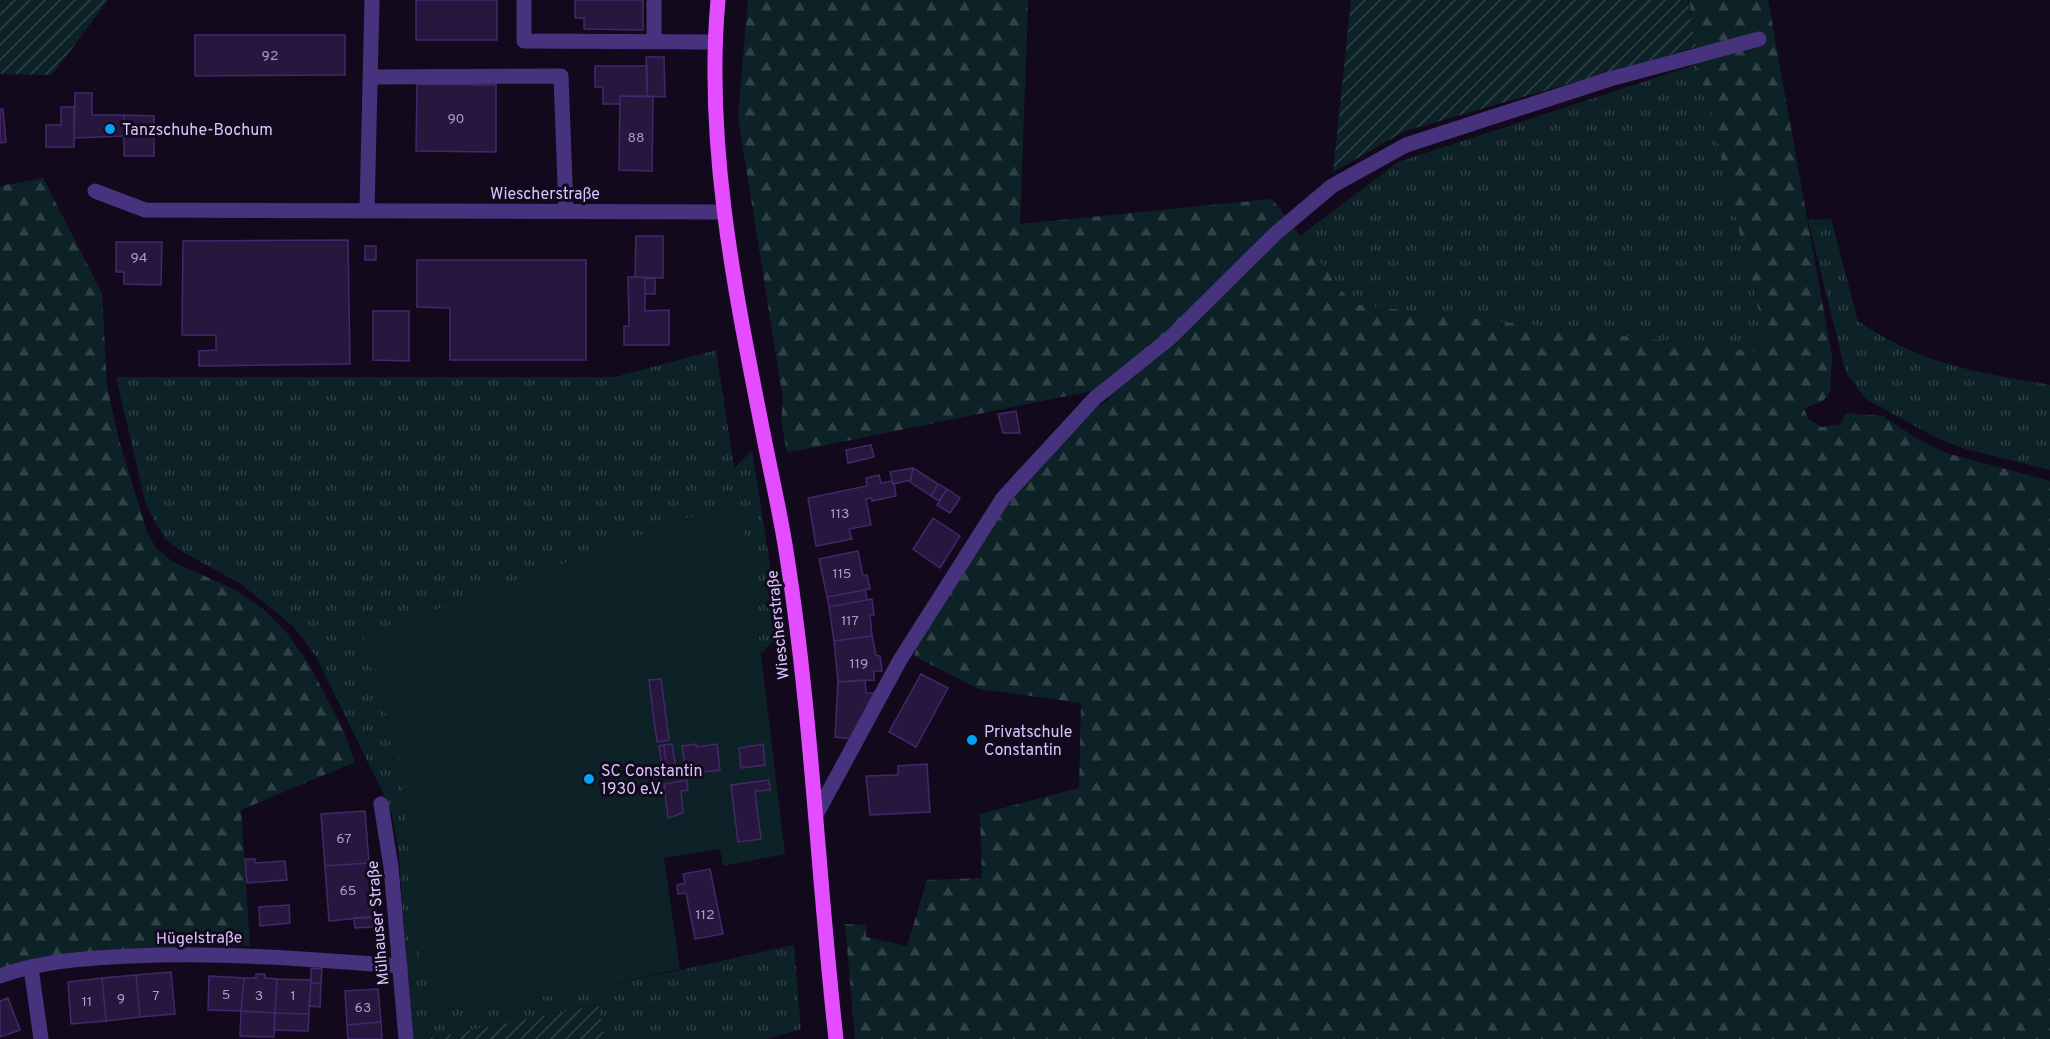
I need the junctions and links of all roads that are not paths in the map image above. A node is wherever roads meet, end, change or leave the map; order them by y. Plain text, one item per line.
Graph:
1 (372, 0) edge
2 (524, 0) edge
3 (654, 0) edge
4 (717, 0) edge
5 (1759, 39) dead end
6 (654, 42) junction
7 (714, 42) junction
8 (370, 77) junction
9 (95, 191) dead end
10 (367, 210) junction
11 (566, 211) junction
12 (723, 212) junction
13 (381, 804) dead end
14 (816, 815) junction
15 (400, 966) junction
16 (31, 968) junction
17 (0, 976) edge
18 (41, 1039) edge
19 (406, 1039) edge
20 (837, 1039) edge

1 - 8 street
2 - 6 street
3 - 6 street
4 - 7 main road, Wiescherstraße
5 - 14 street
6 - 7 street
7 - 12 main road, Wiescherstraße
8 - 10 street
8 - 11 street
9 - 10 street, Wiescherstraße
10 - 11 street, Wiescherstraße
11 - 12 street, Wiescherstraße
12 - 14 main road, Wiescherstraße
13 - 15 street, Mülhauser Straße
14 - 20 main road, Wiescherstraße
15 - 16 street, Hügelstraße
15 - 19 street, Mülhauser Straße
16 - 17 street, Hügelstraße
16 - 18 street

